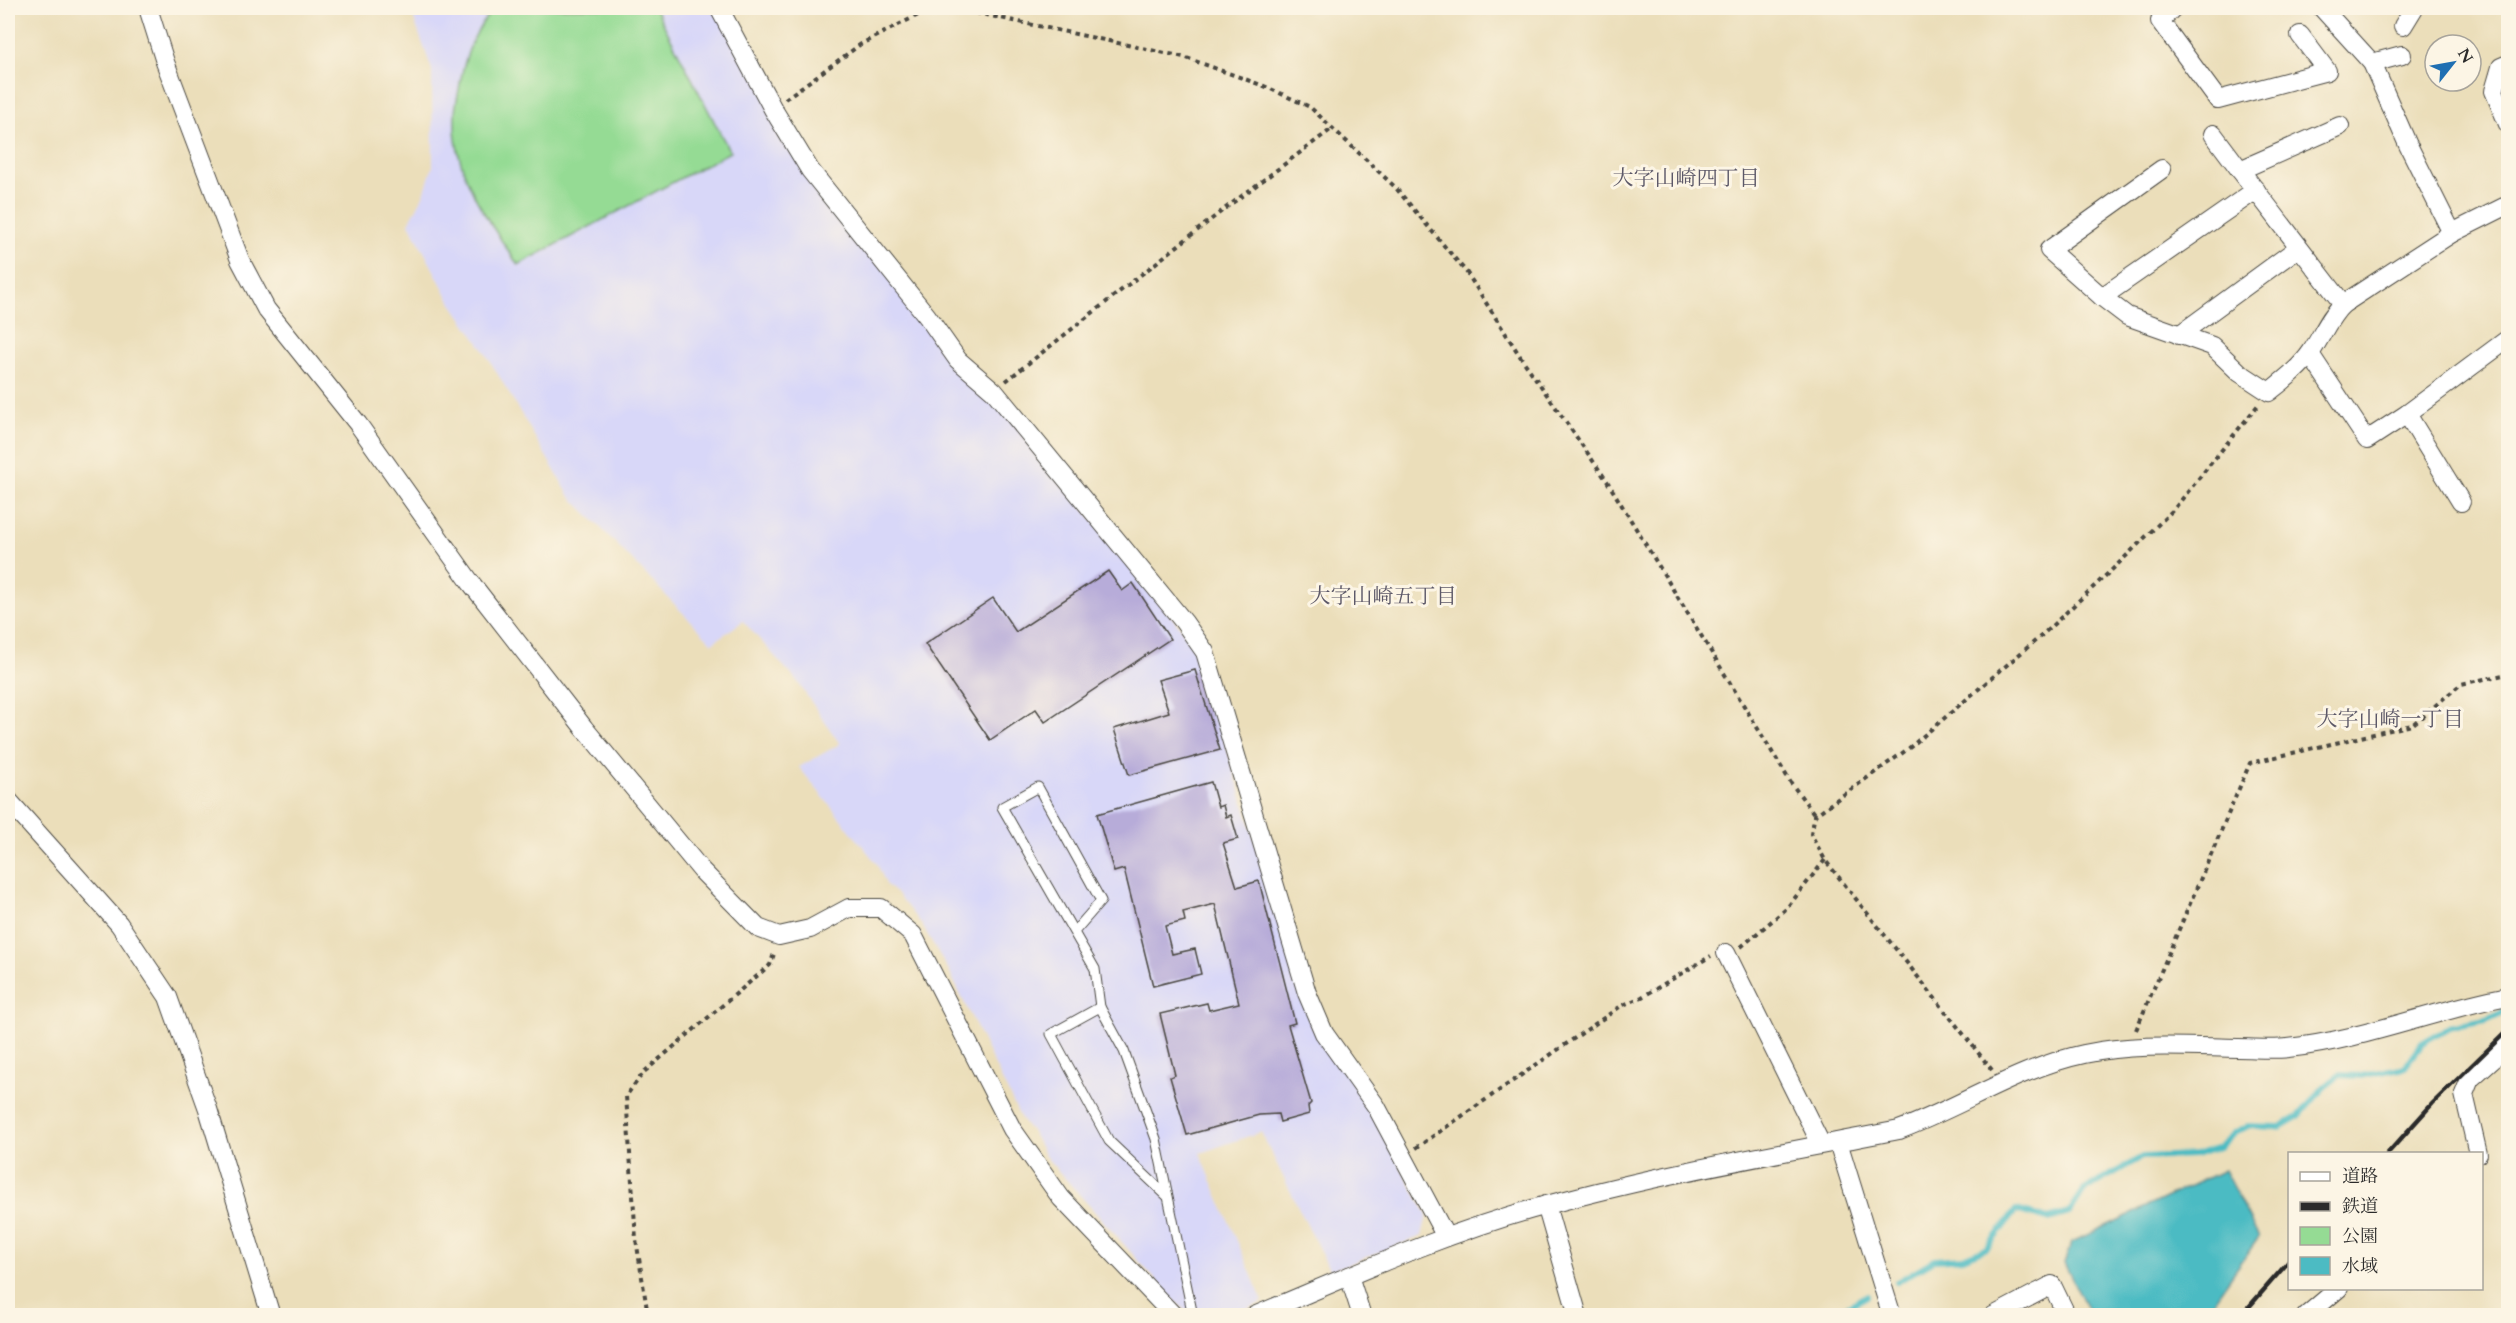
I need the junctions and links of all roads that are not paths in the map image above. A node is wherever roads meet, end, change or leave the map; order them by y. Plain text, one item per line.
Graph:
1 (148, 8) edge
2 (719, 8) edge
3 (2174, 8) edge
4 (2322, 8) edge
5 (2414, 8) edge
6 (2403, 26) dead end
7 (2300, 35) dead end
8 (2402, 55) dead end
9 (2372, 63) junction
10 (2508, 64) edge
11 (2508, 124) edge
12 (2340, 126) dead end
13 (2213, 134) dead end
14 (2162, 169) dead end
15 (2240, 170) junction
16 (2256, 190) junction
17 (2508, 205) edge
18 (2452, 233) junction
19 (2298, 248) junction
20 (2102, 297) junction
21 (2343, 304) junction
22 (2179, 335) junction
23 (2508, 339) edge
24 (2310, 354) junction
25 (2407, 414) junction
26 (2461, 502) dead end
27 (8, 800) edge
28 (1074, 932) junction
29 (1726, 953) road end
30 (2508, 996) edge
31 (1100, 1006) junction
32 (2508, 1045) edge
33 (1830, 1143) junction
34 (2478, 1152) edge
35 (1167, 1196) junction
36 (1546, 1205) junction
37 (1446, 1237) junction
38 (1349, 1276) junction
39 (2337, 1290) edge
40 (271, 1316) edge
41 (1174, 1316) edge
42 (1193, 1316) edge
43 (1254, 1316) edge
44 (1362, 1316) edge
45 (1578, 1316) edge
46 (1892, 1316) edge
47 (1994, 1316) edge
48 (2067, 1316) edge
49 (2306, 1316) edge

1 - 41 street
2 - 37 street
3 - 7 street
4 - 9 street
5 - 6 street
8 - 9 street
9 - 18 street
10 - 11 street
12 - 15 street
13 - 15 street
14 - 20 street
15 - 16 street
16 - 19 street
16 - 20 street
17 - 18 street
18 - 21 street
19 - 21 street
19 - 22 street
20 - 22 street
21 - 24 street
22 - 24 street
23 - 25 street
24 - 25 street
25 - 26 street
27 - 40 street
28 - 28 lane
28 - 31 lane
29 - 33 street
30 - 33 street
31 - 35 lane
31 - 35 lane
32 - 34 street
33 - 36 street
33 - 46 street
35 - 42 lane
36 - 37 street
36 - 45 street
37 - 38 street
38 - 43 street
38 - 44 street
39 - 49 street
47 - 48 street

